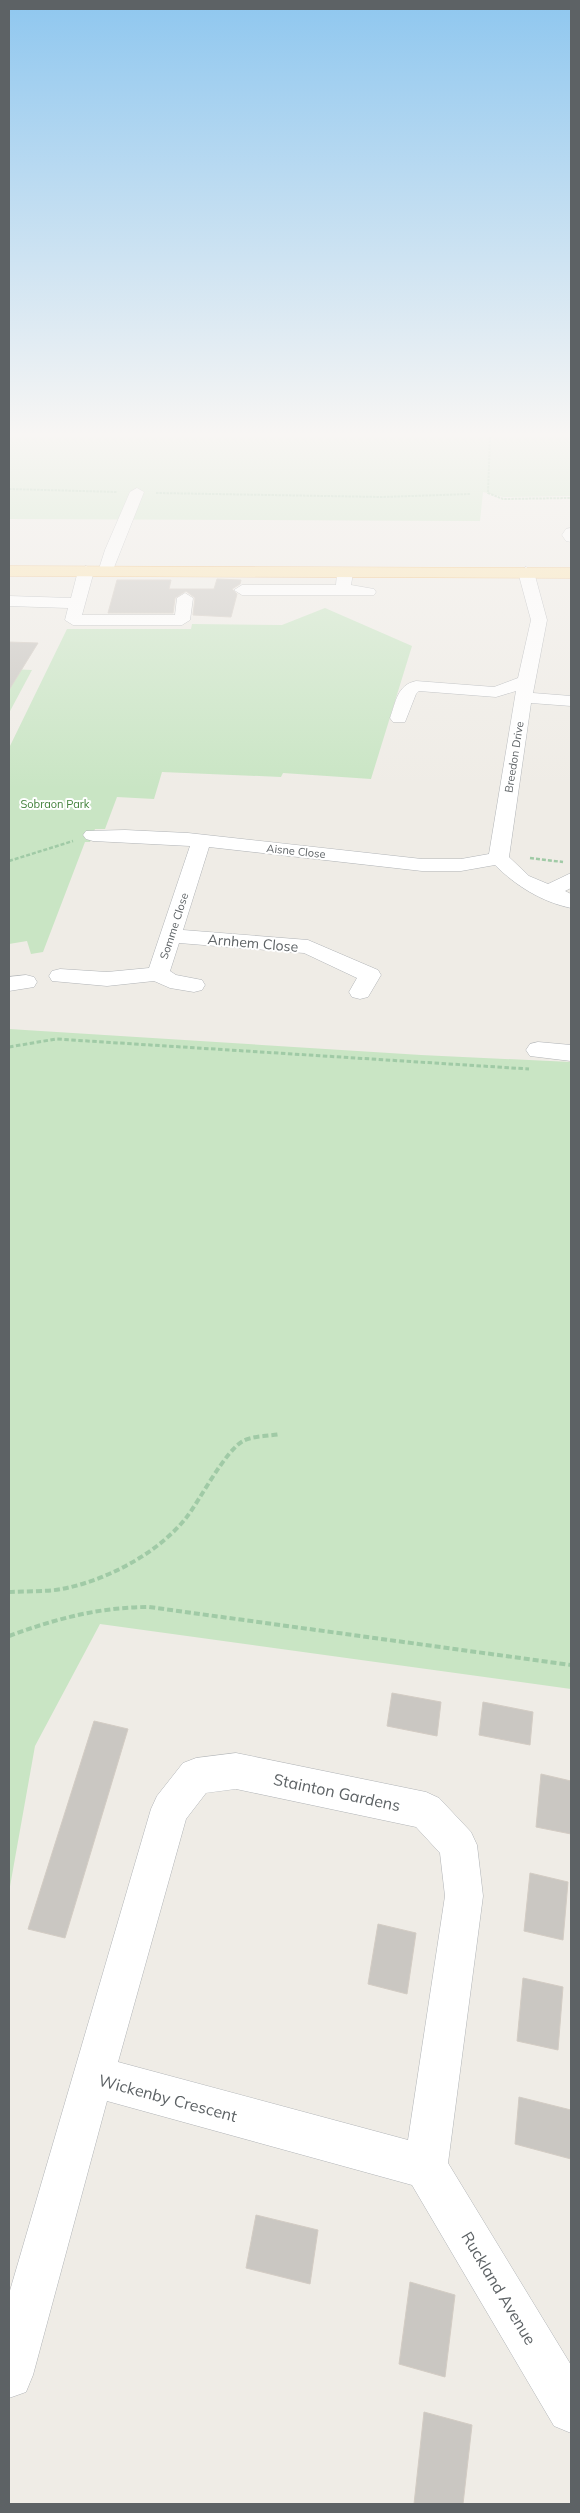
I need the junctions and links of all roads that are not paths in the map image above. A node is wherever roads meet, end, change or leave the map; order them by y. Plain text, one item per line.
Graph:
1 (110, 554) edge
2 (9, 571) edge
3 (86, 572) junction
4 (106, 572) junction
5 (526, 572) junction
6 (571, 573) edge
7 (344, 581) junction
8 (242, 590) dead end
9 (368, 592) dead end
10 (185, 598) dead end
11 (9, 601) edge
12 (78, 603) junction
13 (411, 670) dead end
14 (525, 689) junction
15 (571, 701) edge
16 (399, 718) dead end
17 (93, 835) road end
18 (201, 842) junction
19 (499, 856) junction
20 (571, 880) edge
21 (547, 893) junction
22 (571, 902) edge
23 (170, 936) junction
24 (158, 974) junction
25 (60, 976) dead end
26 (194, 985) dead end
27 (360, 992) dead end
28 (571, 1053) edge
29 (535, 1060) road end
30 (93, 2076) junction
31 (426, 2167) junction
32 (9, 2375) edge
33 (571, 2409) edge

1 - 4 street
2 - 3 main road
3 - 4 main road
3 - 12 street
4 - 7 main road
5 - 6 main road
5 - 7 main road
5 - 14 street, Breedon Drive
7 - 8 street
7 - 9 street
10 - 12 street
11 - 12 street
13 - 14 street
14 - 15 street
14 - 16 street
14 - 19 street, Breedon Drive
17 - 18 street, Aisne Close
18 - 19 street, Aisne Close
18 - 23 street, Somme Close
19 - 21 street
20 - 21 street
21 - 22 street
23 - 24 street, Somme Close
23 - 27 street, Arnhem Close
24 - 25 street
24 - 26 street, Somme Close
28 - 29 street
30 - 31 street, Wickenby Crescent
30 - 31 street, Stainton Gardens
30 - 32 street, Wickenby Crescent
31 - 33 street, Ruckland Avenue

